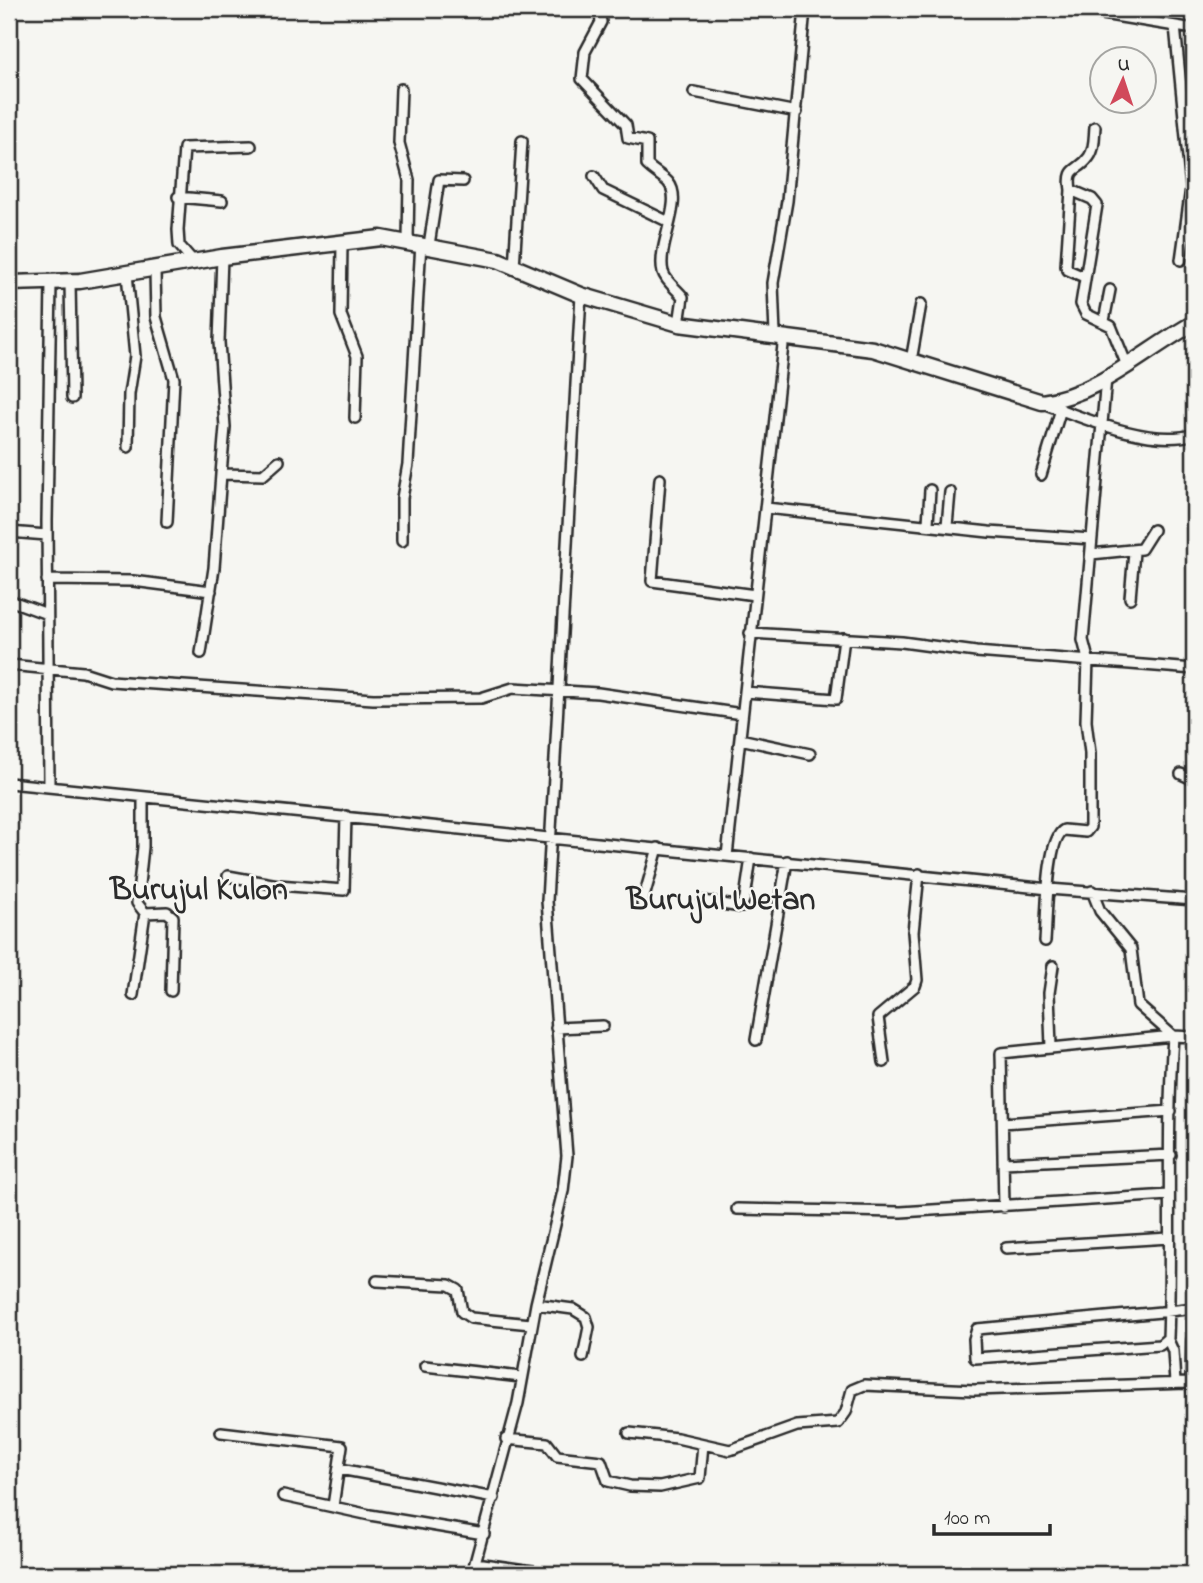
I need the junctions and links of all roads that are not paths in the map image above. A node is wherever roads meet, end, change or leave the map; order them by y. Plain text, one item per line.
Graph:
1 (598, 9) edge
2 (805, 9) edge
3 (1072, 9) edge
4 (1175, 26) junction
5 (1194, 29) edge
6 (401, 89) dead end
7 (694, 93) dead end
8 (797, 112) junction
9 (1095, 127) dead end
10 (523, 141) dead end
11 (251, 146) dead end
12 (1191, 147) edge
13 (594, 176) dead end
14 (463, 181) dead end
15 (1071, 190) junction
16 (178, 197) junction
17 (222, 201) dead end
18 (669, 222) junction
19 (342, 243) junction
20 (419, 243) junction
21 (222, 257) junction
22 (1181, 260) dead end
23 (193, 261) junction
24 (514, 267) junction
25 (155, 270) junction
26 (127, 274) junction
27 (1084, 276) junction
28 (71, 282) junction
29 (9, 283) edge
30 (51, 283) junction
31 (1110, 289) dead end
32 (582, 295) junction
33 (921, 304) dead end
34 (1104, 321) junction
35 (1194, 323) edge
36 (679, 324) junction
37 (780, 336) junction
38 (911, 361) junction
39 (1126, 363) junction
40 (1106, 377) junction
41 (72, 398) dead end
42 (1042, 402) junction
43 (1061, 410) junction
44 (355, 418) dead end
45 (1100, 425) junction
46 (1194, 434) edge
47 (128, 447) dead end
48 (279, 461) dead end
49 (221, 474) junction
50 (1041, 475) dead end
51 (660, 479) dead end
52 (930, 491) dead end
53 (950, 492) dead end
54 (766, 508) junction
55 (167, 522) dead end
56 (928, 524) junction
57 (947, 526) junction
58 (1153, 530) dead end
59 (9, 532) edge
60 (47, 535) junction
61 (1091, 540) junction
62 (402, 541) dead end
63 (1134, 552) junction
64 (1091, 554) junction
65 (47, 580) junction
66 (211, 591) junction
67 (755, 595) junction
68 (1130, 598) dead end
69 (9, 600) edge
70 (47, 614) junction
71 (750, 633) junction
72 (844, 638) junction
73 (201, 653) dead end
74 (1088, 659) junction
75 (9, 665) edge
76 (47, 668) junction
77 (1194, 669) edge
78 (559, 691) junction
79 (745, 692) junction
80 (742, 714) junction
81 (740, 739) junction
82 (810, 754) dead end
83 (1181, 774) dead end
84 (1194, 780) edge
85 (9, 783) edge
86 (49, 786) junction
87 (143, 798) junction
88 (346, 816) junction
89 (552, 837) junction
90 (658, 848) junction
91 (727, 856) junction
92 (751, 858) junction
93 (787, 861) junction
94 (919, 874) junction
95 (229, 876) dead end
96 (1049, 890) junction
97 (1092, 891) junction
98 (1194, 900) edge
99 (703, 901) dead end
100 (642, 904) dead end
101 (145, 912) junction
102 (1045, 941) dead end
103 (1052, 966) dead end
104 (171, 991) dead end
105 (133, 995) dead end
106 (603, 1026) dead end
107 (556, 1028) junction
108 (1173, 1035) junction
109 (1194, 1037) edge
110 (756, 1040) dead end
111 (1051, 1047) junction
112 (884, 1062) dead end
113 (1171, 1111) junction
114 (1003, 1123) junction
115 (1171, 1156) junction
116 (1003, 1163) junction
117 (1169, 1195) junction
118 (1004, 1207) junction
119 (737, 1209) dead end
120 (1169, 1238) junction
121 (1006, 1248) dead end
122 (377, 1281) dead end
123 (536, 1304) junction
124 (1194, 1308) edge
125 (1169, 1311) junction
126 (531, 1324) junction
127 (1168, 1340) junction
128 (1192, 1340) dead end
129 (583, 1357) dead end
130 (425, 1366) dead end
131 (521, 1377) junction
132 (1175, 1383) junction
133 (1191, 1385) junction
134 (1194, 1402) edge
135 (221, 1432) dead end
136 (629, 1433) dead end
137 (506, 1439) junction
138 (703, 1444) junction
139 (340, 1469) junction
140 (283, 1496) dead end
141 (494, 1499) junction
142 (332, 1506) junction
143 (484, 1534) junction
144 (476, 1563) junction
145 (471, 1574) edge
146 (554, 1574) edge

1 - 18 street
2 - 8 street
3 - 4 street
4 - 5 street
4 - 12 street
6 - 20 street
7 - 8 street
8 - 37 street
9 - 15 street
10 - 24 street
11 - 16 street
12 - 22 street
13 - 18 street
14 - 20 street
15 - 27 street
15 - 27 street
16 - 17 street
16 - 23 street
18 - 36 street
19 - 20 highway
19 - 21 highway
19 - 44 street
20 - 24 highway
20 - 62 street
21 - 23 highway
21 - 49 street
23 - 25 highway
24 - 32 highway
25 - 26 highway
25 - 55 street
26 - 28 highway
26 - 47 street
27 - 34 street
28 - 30 highway
28 - 41 street
29 - 30 highway
30 - 60 street
31 - 34 street
32 - 36 highway
32 - 78 street
33 - 38 street
34 - 39 street
35 - 39 highway
36 - 37 highway
37 - 38 highway
37 - 54 street
38 - 42 highway
39 - 40 highway
40 - 42 highway
40 - 45 street
42 - 43 street
43 - 45 street
43 - 50 street
45 - 46 street
45 - 61 street
48 - 49 street
49 - 66 street
51 - 67 street
52 - 56 street
53 - 57 street
54 - 56 street
54 - 67 street
56 - 57 street
57 - 61 street
58 - 63 street
59 - 60 street
60 - 65 street
61 - 64 street
63 - 64 street
63 - 68 street
64 - 74 street
65 - 66 street
65 - 70 street
66 - 73 street
67 - 71 street
69 - 70 street
70 - 76 street
71 - 72 street
71 - 79 street
72 - 74 street
72 - 79 street
74 - 77 street
74 - 96 street
75 - 76 street
76 - 78 street
76 - 86 street
78 - 80 street
78 - 89 street
79 - 80 street
80 - 81 street
81 - 82 street
81 - 91 street
83 - 84 street
85 - 86 street
86 - 87 street
87 - 88 street
87 - 101 street
88 - 89 street
88 - 95 street
89 - 90 street
89 - 107 street
90 - 91 street
90 - 100 street
91 - 92 street
92 - 93 street
92 - 99 street
93 - 94 street
93 - 110 street
94 - 96 street
94 - 112 street
96 - 97 street
96 - 102 street
97 - 98 street
97 - 108 street
101 - 104 street
101 - 105 street
103 - 111 street
106 - 107 street
107 - 123 street
108 - 109 street
108 - 111 street
108 - 113 street
111 - 114 street
113 - 114 street
113 - 115 street
114 - 116 street
115 - 116 street
115 - 117 street
116 - 118 street
117 - 118 street
117 - 120 street
118 - 119 street
120 - 121 street
120 - 125 street
122 - 126 street
123 - 126 street
123 - 129 street
124 - 125 street
125 - 127 street
125 - 127 street
126 - 131 street
127 - 132 street
128 - 133 street
130 - 131 street
131 - 137 street
132 - 133 street
132 - 138 street
133 - 134 street
135 - 139 street
136 - 138 street
137 - 138 street
137 - 141 street
139 - 141 street
139 - 142 street
140 - 142 street
141 - 143 street
142 - 143 street
143 - 144 street
144 - 145 street
144 - 146 street

